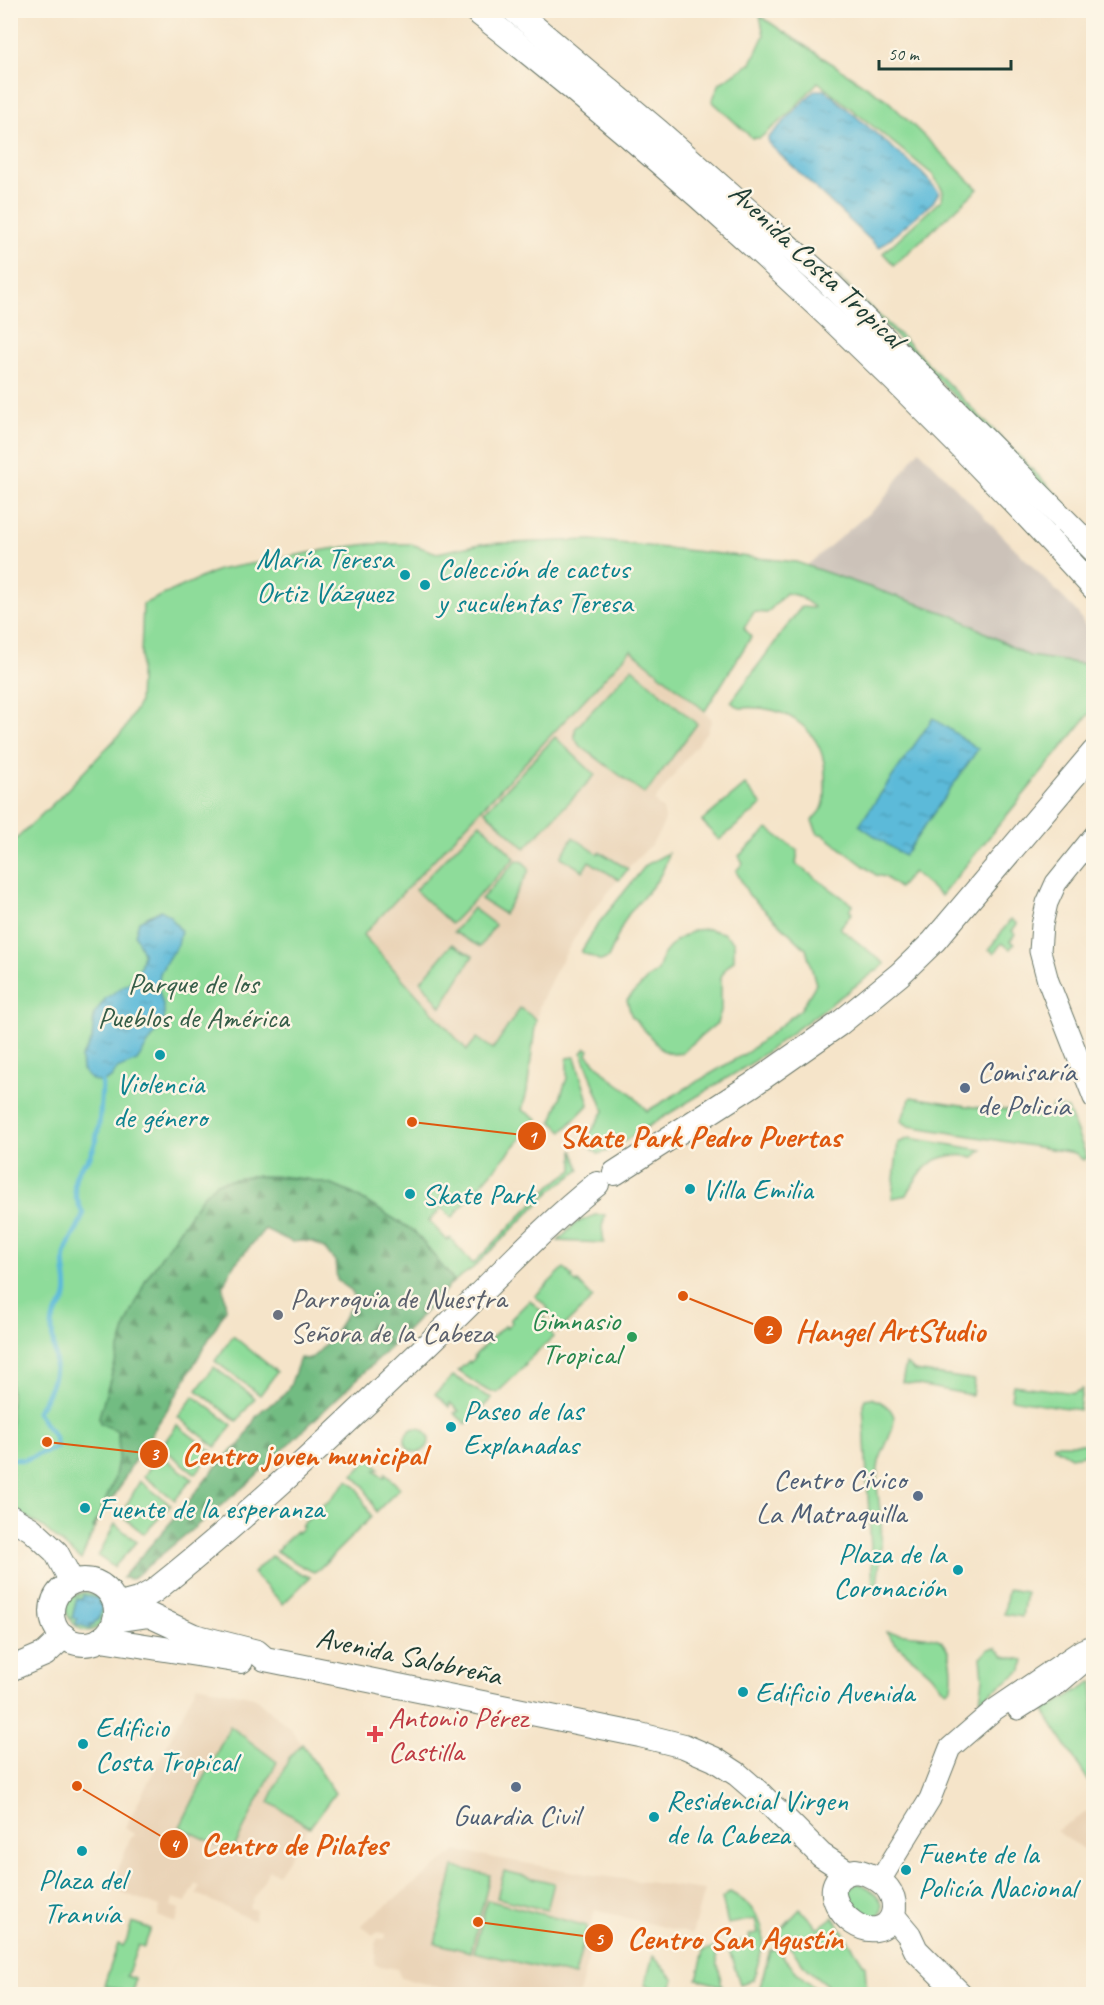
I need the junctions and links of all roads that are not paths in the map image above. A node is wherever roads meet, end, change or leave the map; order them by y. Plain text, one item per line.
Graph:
1 (475, 10) edge
2 (514, 10) edge
3 (1094, 550) edge
4 (1094, 588) edge
5 (1094, 752) edge
6 (1094, 836) edge
7 (1094, 1098) edge
8 (10, 1517) edge
9 (72, 1582) junction
10 (115, 1613) junction
11 (64, 1636) junction
12 (101, 1639) junction
13 (1094, 1645) edge
14 (1094, 1653) edge
15 (265, 1659) junction
16 (10, 1669) edge
17 (970, 1731) junction
18 (841, 1876) junction
19 (879, 1882) junction
20 (884, 1923) junction
21 (960, 1995) edge

1 - 4 main road, Avenida Costa Tropical
2 - 3 main road, Avenida Costa Tropical
5 - 10 main road
6 - 7 street
8 - 9 main road
9 - 10 main road
9 - 11 main road
10 - 12 main road
10 - 15 main road, Avenida Salobreña
11 - 12 main road
11 - 16 main road
12 - 15 main road, Avenida Salobreña
13 - 17 street
14 - 17 street
15 - 18 main road, Avenida Salobreña
17 - 19 street
18 - 19 main road
18 - 20 main road
19 - 20 main road
20 - 21 main road

